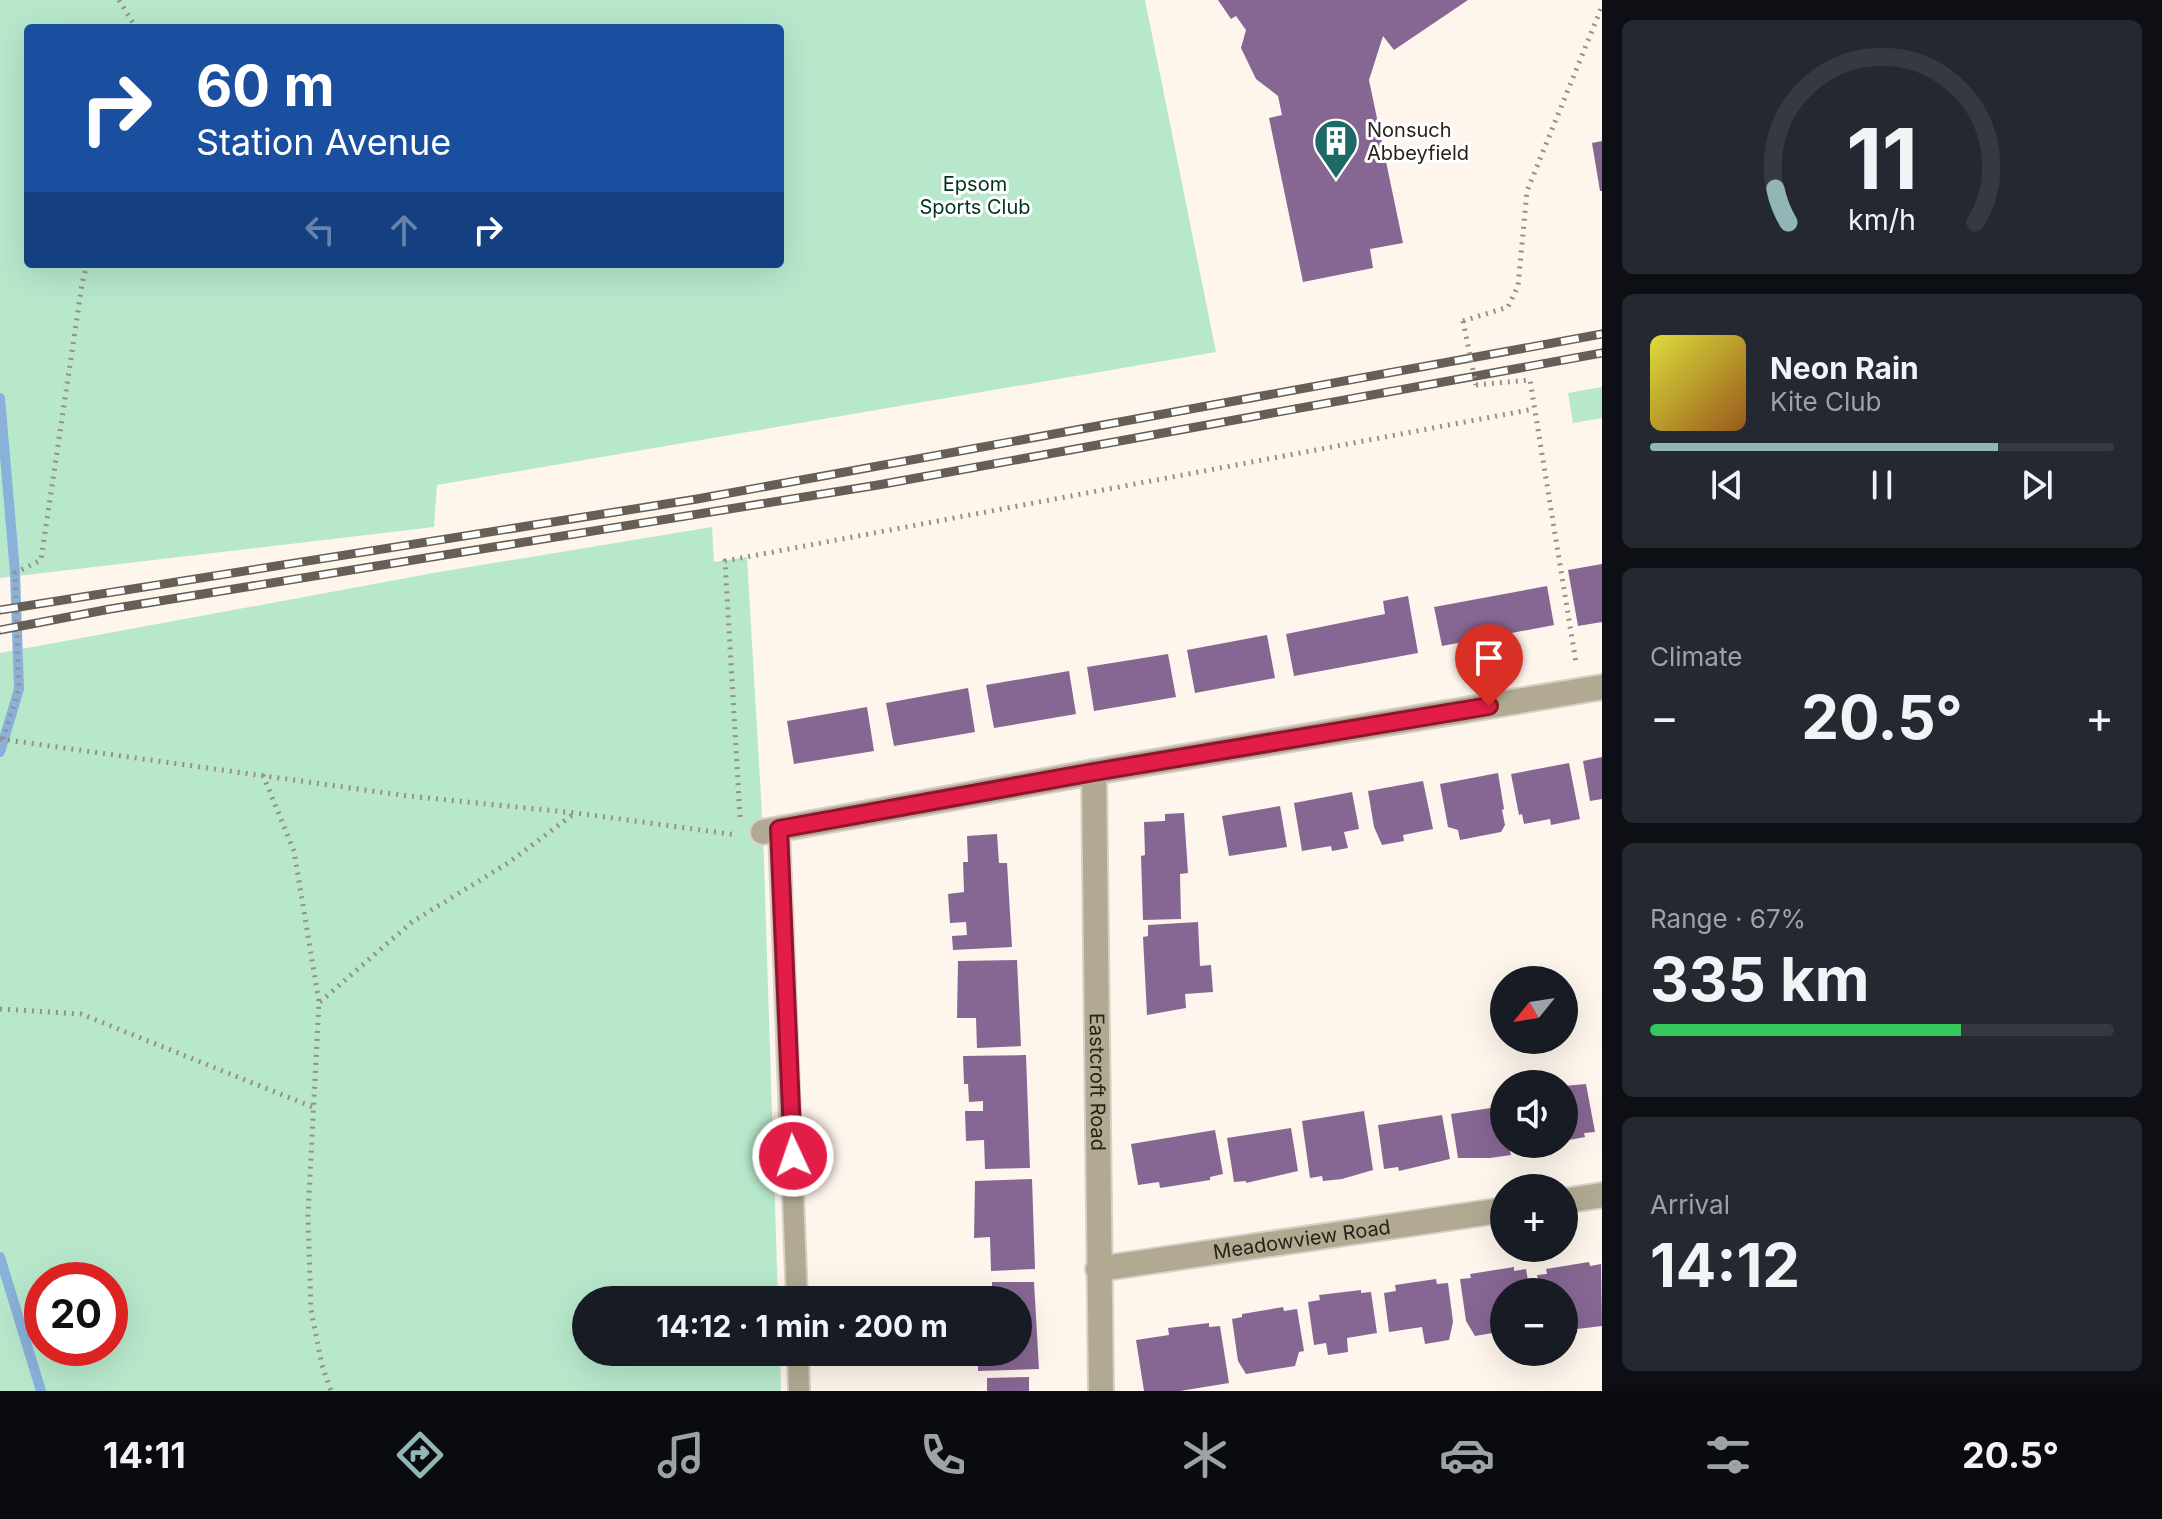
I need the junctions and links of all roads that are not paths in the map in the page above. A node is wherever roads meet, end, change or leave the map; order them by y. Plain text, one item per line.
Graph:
1 (1591, 689) edge
2 (1094, 772) junction
3 (761, 832) joint
4 (1602, 1195) edge
5 (1578, 1199) edge
6 (1490, 1212) edge
7 (1098, 1269) junction
8 (796, 1286) edge
9 (798, 1366) edge
10 (799, 1391) edge
11 (1101, 1391) edge

1 - 2 street
2 - 3 street
2 - 7 street, Eastcroft Road
3 - 8 lane
4 - 5 street
6 - 7 street, Meadowview Road
7 - 11 street, Eastcroft Road
9 - 10 lane

